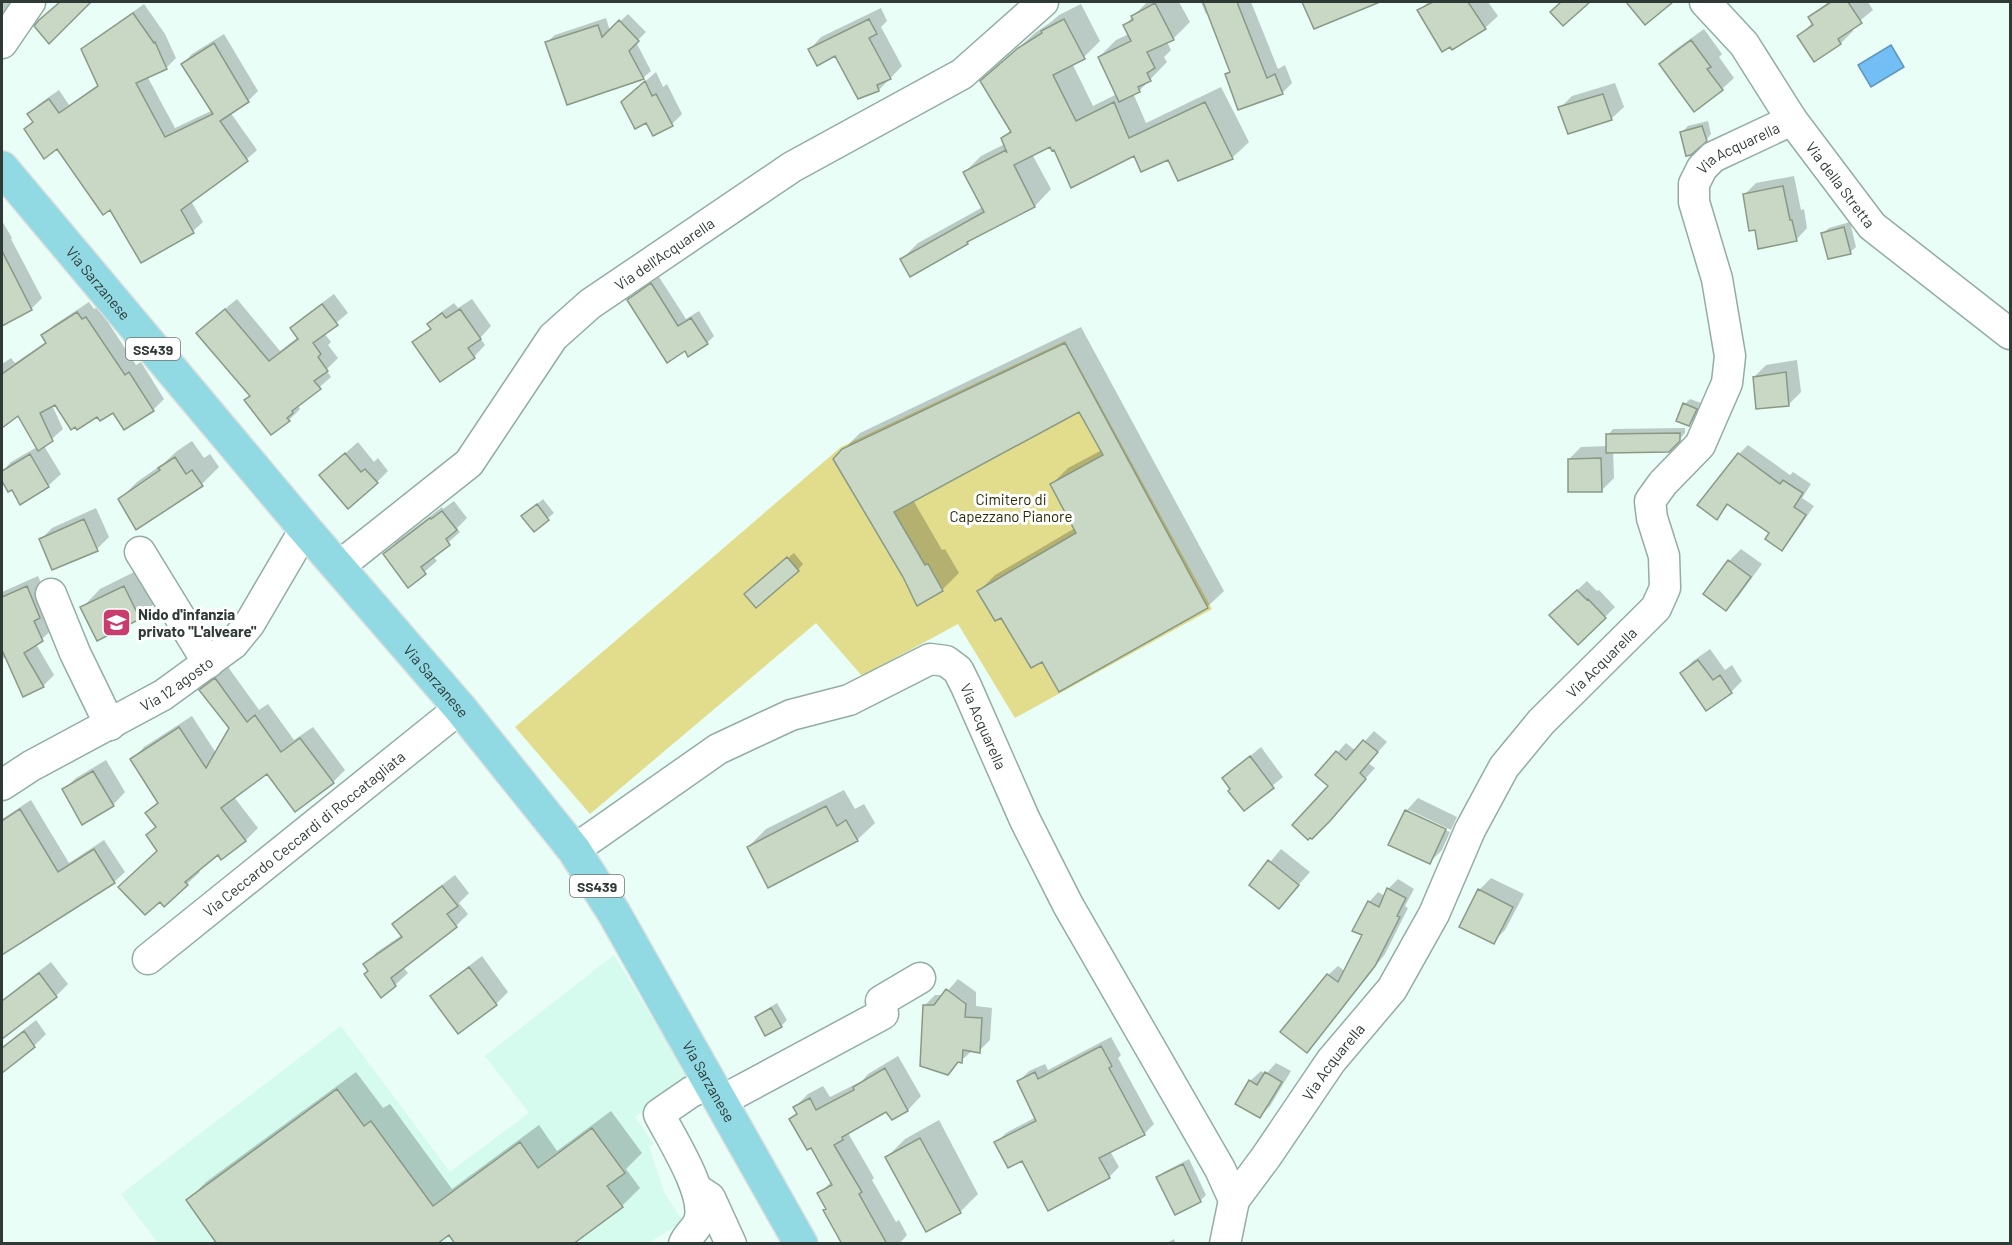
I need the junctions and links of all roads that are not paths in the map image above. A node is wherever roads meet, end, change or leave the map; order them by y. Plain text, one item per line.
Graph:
1 (30, 2) edge
2 (1043, 2) edge
3 (1705, 2) edge
4 (2, 43) edge
5 (1792, 120) junction
6 (3, 171) edge
7 (2010, 334) edge
8 (305, 530) junction
9 (137, 563) dead end
10 (338, 567) junction
11 (51, 594) dead end
12 (208, 663) junction
13 (460, 708) junction
14 (110, 725) junction
15 (2, 785) edge
16 (574, 850) junction
17 (148, 959) dead end
18 (920, 978) dead end
19 (716, 1092) junction
20 (1234, 1200) junction
21 (708, 1236) edge
22 (801, 1244) edge
23 (1225, 1244) edge

1 - 4 street
2 - 10 street, Via dell'Acquarella
3 - 5 street, Via della Stretta
5 - 7 street, Via della Stretta
5 - 20 street, Via Acquarella
6 - 8 main road, Via Sarzanese / SS439
8 - 10 main road, Via Sarzanese / SS439
8 - 12 street, Via 12 agosto
9 - 12 street
10 - 13 main road, Via Sarzanese / SS439
11 - 14 street
12 - 14 street, Via 12 agosto
13 - 16 main road, Via Sarzanese / SS439
13 - 17 street, Via Ceccardo Ceccardi di Roccatagliata
14 - 15 street, Via 12 agosto
16 - 19 main road, Via Sarzanese / SS439
16 - 20 street, Via Acquarella
18 - 19 street
19 - 21 street
19 - 22 main road, Via Sarzanese / SS439
20 - 23 street, Via Acquarella

